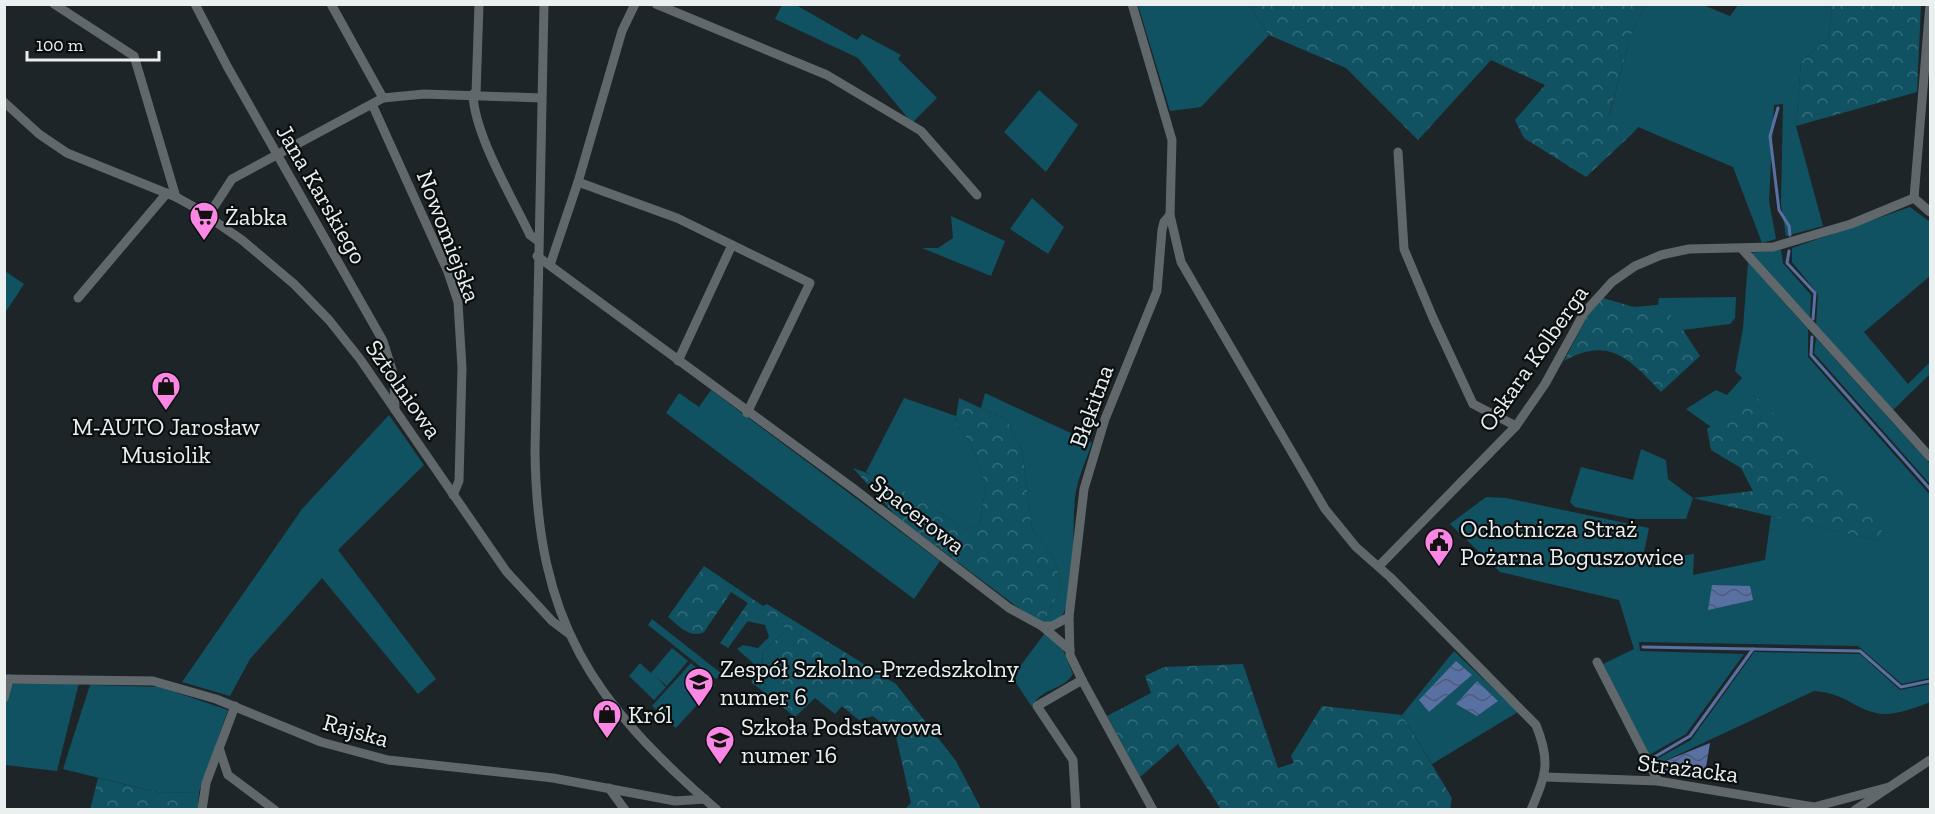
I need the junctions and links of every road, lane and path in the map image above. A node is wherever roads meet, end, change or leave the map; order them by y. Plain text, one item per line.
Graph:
1 (54, 4) edge
2 (195, 4) edge
3 (331, 4) edge
4 (479, 4) edge
5 (544, 4) edge
6 (634, 4) edge
7 (656, 4) edge
8 (1132, 4) edge
9 (1930, 4) edge
10 (475, 94) junction
11 (383, 98) junction
12 (541, 98) junction
13 (4, 102) edge
14 (372, 104) junction
15 (1398, 152) dead end
16 (277, 153) junction
17 (578, 182) junction
18 (172, 195) junction
19 (977, 195) dead end
20 (1914, 198) junction
21 (1930, 212) edge
22 (1170, 215) junction
23 (208, 216) junction
24 (537, 240) junction
25 (732, 245) junction
26 (554, 248) junction
27 (1742, 249) junction
28 (537, 256) junction
29 (550, 265) junction
30 (78, 298) dead end
31 (678, 361) junction
32 (395, 410) junction
33 (747, 412) junction
34 (1516, 426) junction
35 (1930, 457) edge
36 (453, 495) junction
37 (1379, 566) junction
38 (1069, 617) junction
39 (1042, 626) junction
40 (568, 633) junction
41 (1070, 650) junction
42 (1597, 662) dead end
43 (7, 679) edge
44 (1082, 680) junction
45 (4, 698) edge
46 (236, 706) junction
47 (219, 748) junction
48 (1930, 760) edge
49 (1545, 777) junction
50 (1658, 781) junction
51 (1889, 787) junction
52 (609, 788) junction
53 (705, 799) junction
54 (675, 801) junction
55 (1826, 807) edge
56 (202, 810) edge
57 (275, 810) edge
58 (625, 810) edge
59 (681, 810) edge
60 (717, 810) edge
61 (1076, 810) edge
62 (1153, 810) edge
63 (1531, 810) edge
64 (1855, 810) edge

1 - 18 street
2 - 16 street, Jana Karskiego
3 - 11 street
4 - 10 street
5 - 12 street
6 - 17 street
7 - 19 street
8 - 22 street, Błękitna
9 - 20 street
10 - 11 street
10 - 12 street
10 - 24 street
11 - 14 street
12 - 24 street
13 - 18 street, Sztolniowa
14 - 16 street
14 - 36 street, Nowomiejska
15 - 34 street
16 - 23 street
16 - 32 street, Jana Karskiego
17 - 25 street
17 - 26 street
18 - 23 street, Sztolniowa
18 - 30 street
20 - 21 street
20 - 27 street, Oskara Kolberga
22 - 37 street, Błękitna
22 - 38 street, Błękitna
23 - 32 street, Sztolniowa
24 - 28 street
25 - 31 street
25 - 33 street
26 - 28 street
26 - 29 street
27 - 34 street, Oskara Kolberga
27 - 35 street
28 - 29 street, Spacerowa
28 - 40 street
29 - 31 street, Spacerowa
31 - 33 street, Spacerowa
32 - 36 street, Sztolniowa
33 - 39 street, Spacerowa
34 - 37 street, Oskara Kolberga
36 - 40 street, Sztolniowa
37 - 49 street
38 - 39 street
38 - 41 street, Błękitna
39 - 41 street, Spacerowa
40 - 53 street
41 - 44 street
42 - 50 street
43 - 45 street
43 - 46 street, Rajska
44 - 61 street
44 - 62 street
46 - 47 street
46 - 52 street, Rajska
47 - 56 street
47 - 57 street
48 - 51 street
49 - 50 street, Strażacka
49 - 63 street
50 - 55 street, Strażacka
51 - 55 street, Strażacka
51 - 64 street
52 - 54 street, Rajska
52 - 58 street
53 - 54 street, Rajska
53 - 60 street
54 - 59 street

